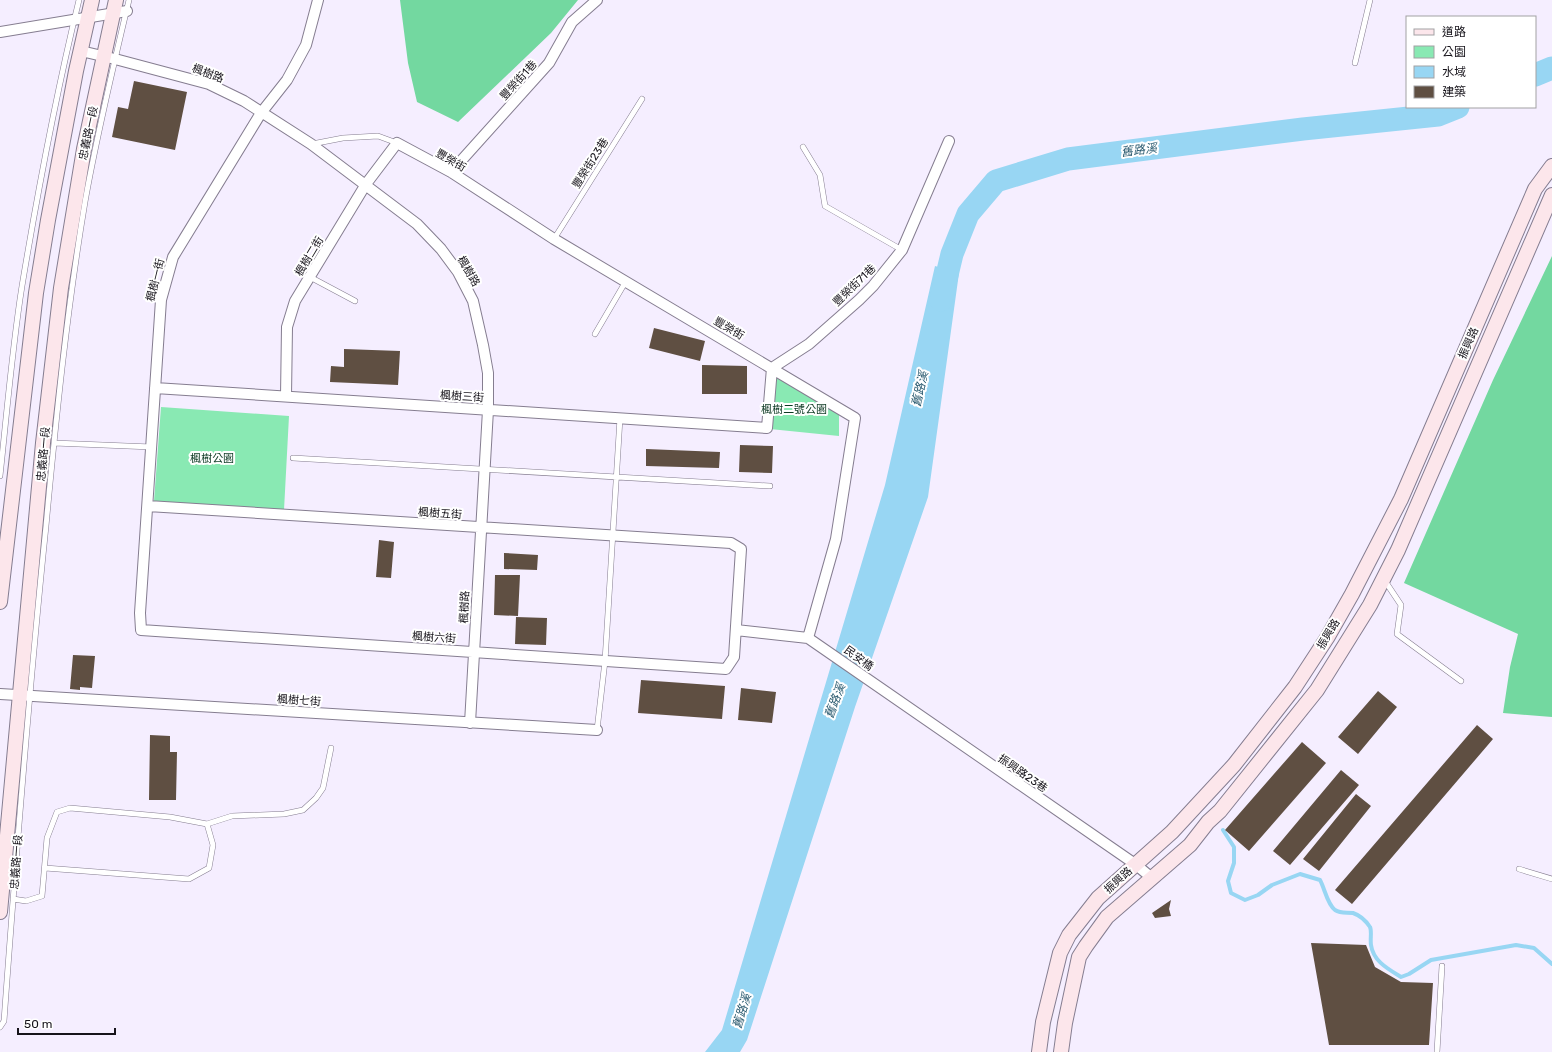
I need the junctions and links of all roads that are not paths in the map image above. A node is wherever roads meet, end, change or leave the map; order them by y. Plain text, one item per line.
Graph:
1 (79, 0) edge
2 (92, 0) edge
3 (129, 0) edge
4 (318, 0) edge
5 (598, 0) edge
6 (1370, 0) edge
7 (118, 8) edge
8 (88, 16) junction
9 (74, 19) junction
10 (0, 32) edge
11 (81, 51) junction
12 (110, 57) junction
13 (1355, 64) dead end
14 (642, 99) dead end
15 (261, 113) junction
16 (949, 141) dead end
17 (397, 143) junction
18 (311, 144) junction
19 (803, 148) dead end
20 (1552, 166) edge
21 (451, 172) junction
22 (366, 184) junction
23 (1552, 195) edge
24 (554, 238) junction
25 (902, 250) junction
26 (310, 277) junction
27 (626, 281) junction
28 (355, 301) dead end
29 (596, 334) dead end
30 (772, 368) junction
31 (155, 388) junction
32 (286, 396) junction
33 (488, 410) junction
34 (620, 418) junction
35 (54, 443) junction
36 (152, 447) junction
37 (293, 458) dead end
38 (484, 470) junction
39 (0, 476) edge
40 (616, 478) junction
41 (770, 486) dead end
42 (148, 506) junction
43 (481, 527) junction
44 (612, 536) junction
45 (1384, 578) junction
46 (0, 602) edge
47 (141, 630) joint
48 (736, 630) junction
49 (808, 638) junction
50 (474, 652) junction
51 (605, 661) junction
52 (1461, 681) dead end
53 (880, 688) joint
54 (0, 694) edge
55 (25, 695) junction
56 (470, 723) junction
57 (597, 730) joint
58 (331, 748) dead end
59 (207, 824) junction
60 (1135, 864) junction
61 (45, 868) junction
62 (1519, 869) dead end
63 (1152, 878) junction
64 (1552, 879) edge
65 (13, 899) junction
66 (0, 912) edge
67 (1442, 966) dead end
68 (0, 1027) edge
69 (1039, 1052) edge
70 (1061, 1052) edge
71 (1437, 1052) edge

1 - 9 lane
2 - 8 street, 忠義路一段
3 - 7 lane, 忠義路一段
4 - 15 street, 楓樹一街
5 - 21 street, 豐榮街1巷
6 - 13 lane
7 - 8 street
7 - 12 street, 忠義路一段
8 - 9 street
8 - 11 street, 忠義路一段
9 - 10 street
9 - 39 lane
11 - 12 street, 楓樹路
11 - 46 street, 忠義路一段
12 - 15 street, 楓樹路
12 - 35 lane, 忠義路一段
12 - 55 street, 忠義路一段
14 - 24 lane, 豐榮街23巷
15 - 18 street, 楓樹路
15 - 31 street, 楓樹一街
16 - 25 street, 豐榮街71巷
17 - 18 lane
17 - 21 street, 豐榮街
17 - 22 street, 楓樹二街
18 - 22 street, 楓樹路
19 - 25 lane
20 - 60 street, 振興路
21 - 24 street, 豐榮街
22 - 26 street, 楓樹二街
22 - 33 street, 楓樹路
23 - 45 street, 振興路
24 - 27 street, 豐榮街
25 - 30 street, 豐榮街71巷
26 - 28 lane
26 - 32 street, 楓樹二街
27 - 29 lane
27 - 30 street, 豐榮街
30 - 34 street, 楓樹三街
30 - 49 street, 豐榮街
31 - 32 street, 楓樹三街
31 - 36 street, 楓樹一街
32 - 33 street, 楓樹三街
33 - 34 street, 楓樹三街
33 - 38 street, 楓樹路
34 - 40 lane
35 - 36 lane
35 - 55 lane, 忠義路一段
36 - 42 street, 楓樹一街
37 - 38 lane
38 - 40 lane
38 - 43 street, 楓樹路
40 - 41 lane
40 - 44 lane
42 - 43 street, 楓樹五街
42 - 47 street, 楓樹一街
43 - 44 street, 楓樹五街
43 - 50 street, 楓樹路
44 - 48 street, 楓樹五街
44 - 51 lane
45 - 52 lane
45 - 63 street, 振興路
47 - 50 street, 楓樹六街
48 - 49 street
48 - 51 street, 楓樹六街
49 - 53 street, 民安橋
50 - 51 street, 楓樹六街
50 - 56 street, 楓樹路
51 - 57 lane
53 - 60 street, 振興路23巷
54 - 55 street, 楓樹七街
55 - 56 street, 楓樹七街
55 - 65 lane, 忠義路一段
55 - 66 street, 忠義路一段
56 - 57 street, 楓樹七街
58 - 59 lane
59 - 61 lane
59 - 61 lane
60 - 63 street, 振興路23巷
60 - 69 street, 振興路
61 - 65 lane
62 - 64 lane
63 - 70 street, 振興路
65 - 68 lane, 忠義路一段
67 - 71 lane

